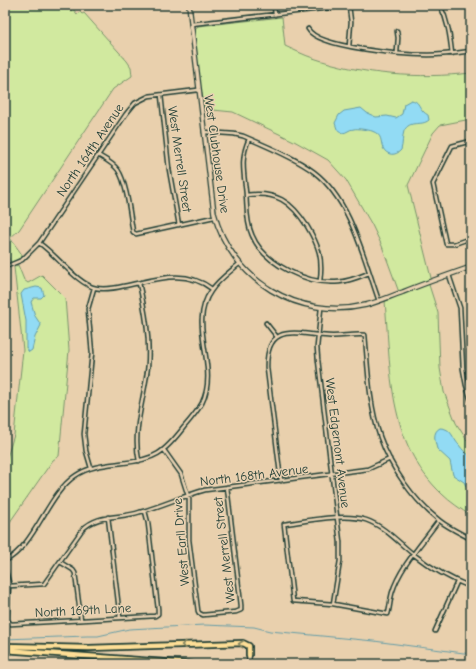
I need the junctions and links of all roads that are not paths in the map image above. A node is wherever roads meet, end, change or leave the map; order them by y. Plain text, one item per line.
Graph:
1 (189, 5) edge
2 (274, 5) edge
3 (355, 5) edge
4 (440, 5) edge
5 (349, 6) edge
6 (275, 15) junction
7 (191, 24) junction
8 (308, 29) dead end
9 (397, 31) dead end
10 (349, 46) junction
11 (471, 51) edge
12 (397, 53) junction
13 (452, 54) junction
14 (198, 90) junction
15 (161, 95) junction
16 (203, 132) junction
17 (249, 139) junction
18 (471, 141) edge
19 (98, 155) junction
20 (246, 195) junction
21 (214, 217) junction
22 (179, 225) junction
23 (471, 238) edge
24 (39, 243) junction
25 (239, 264) junction
26 (5, 267) edge
27 (471, 267) edge
28 (369, 273) junction
29 (449, 275) junction
30 (320, 281) junction
31 (139, 283) junction
32 (94, 288) junction
33 (212, 289) junction
34 (379, 301) junction
35 (321, 308) junction
36 (266, 323) dead end
37 (318, 335) junction
38 (277, 337) junction
39 (471, 401) edge
40 (164, 450) junction
41 (390, 460) junction
42 (139, 461) junction
43 (91, 468) junction
44 (332, 475) junction
45 (281, 481) junction
46 (226, 487) junction
47 (187, 494) junction
48 (145, 511) junction
49 (108, 517) junction
50 (337, 518) junction
51 (439, 520) junction
52 (471, 539) edge
53 (414, 554) junction
54 (5, 561) edge
55 (60, 562) junction
56 (5, 568) edge
57 (457, 582) junction
58 (9, 586) junction
59 (471, 588) edge
60 (333, 604) junction
61 (199, 613) joint
62 (120, 618) junction
63 (81, 620) junction
64 (435, 631) dead end
65 (5, 646) edge
66 (5, 650) edge
67 (249, 655) joint
68 (191, 664) edge
69 (249, 664) edge

1 - 7 street, West Clubhouse Drive
2 - 6 street
3 - 5 street
4 - 13 street
5 - 6 street
5 - 10 street
6 - 7 street
7 - 14 street, West Clubhouse Drive
8 - 10 street
9 - 12 street
10 - 12 street
11 - 13 street
12 - 13 street
14 - 15 street, North 164th Avenue
14 - 16 street, West Clubhouse Drive
15 - 19 street, North 164th Avenue
15 - 22 street, West Merrell Street
16 - 17 street
16 - 21 street, West Clubhouse Drive
17 - 20 street
17 - 28 street
18 - 23 street
19 - 22 street
19 - 24 street, North 164th Avenue
20 - 30 street
20 - 30 street
21 - 22 street
21 - 25 street, West Clubhouse Drive
24 - 26 street, North 164th Avenue
24 - 32 street
25 - 33 street
25 - 35 street, West Clubhouse Drive
27 - 29 street, West Clubhouse Drive
28 - 30 street
28 - 34 street
29 - 34 street, West Clubhouse Drive
29 - 39 street
31 - 32 street
31 - 33 street
31 - 42 street
32 - 43 street
33 - 40 street
34 - 35 street, West Clubhouse Drive
35 - 37 street, West Edgemont Avenue
36 - 38 street
37 - 38 street
37 - 41 street
37 - 44 street, West Edgemont Avenue
38 - 45 street
40 - 42 street
40 - 47 street, West Earll Drive
41 - 44 street, North 168th Avenue
41 - 51 street
42 - 43 street
43 - 54 street
44 - 45 street, North 168th Avenue
44 - 50 street, West Edgemont Avenue
45 - 46 street, North 168th Avenue
46 - 47 street, North 168th Avenue
46 - 61 street, West Merrell Street
47 - 48 street, North 168th Avenue
47 - 61 street, West Earll Drive
48 - 49 street, North 168th Avenue
48 - 62 street, North 169th Lane
49 - 55 street, North 168th Avenue
49 - 62 street
50 - 53 street
50 - 60 street, West Edgemont Avenue
50 - 60 street
51 - 52 street
51 - 53 street
53 - 57 street
53 - 60 street
55 - 58 street, North 168th Avenue
55 - 63 street
56 - 58 street
57 - 59 street
57 - 64 street
58 - 63 street, North 169th Lane
62 - 63 street, North 169th Lane
67 -> 65 highway
66 - 68 highway
67 - 69 street

